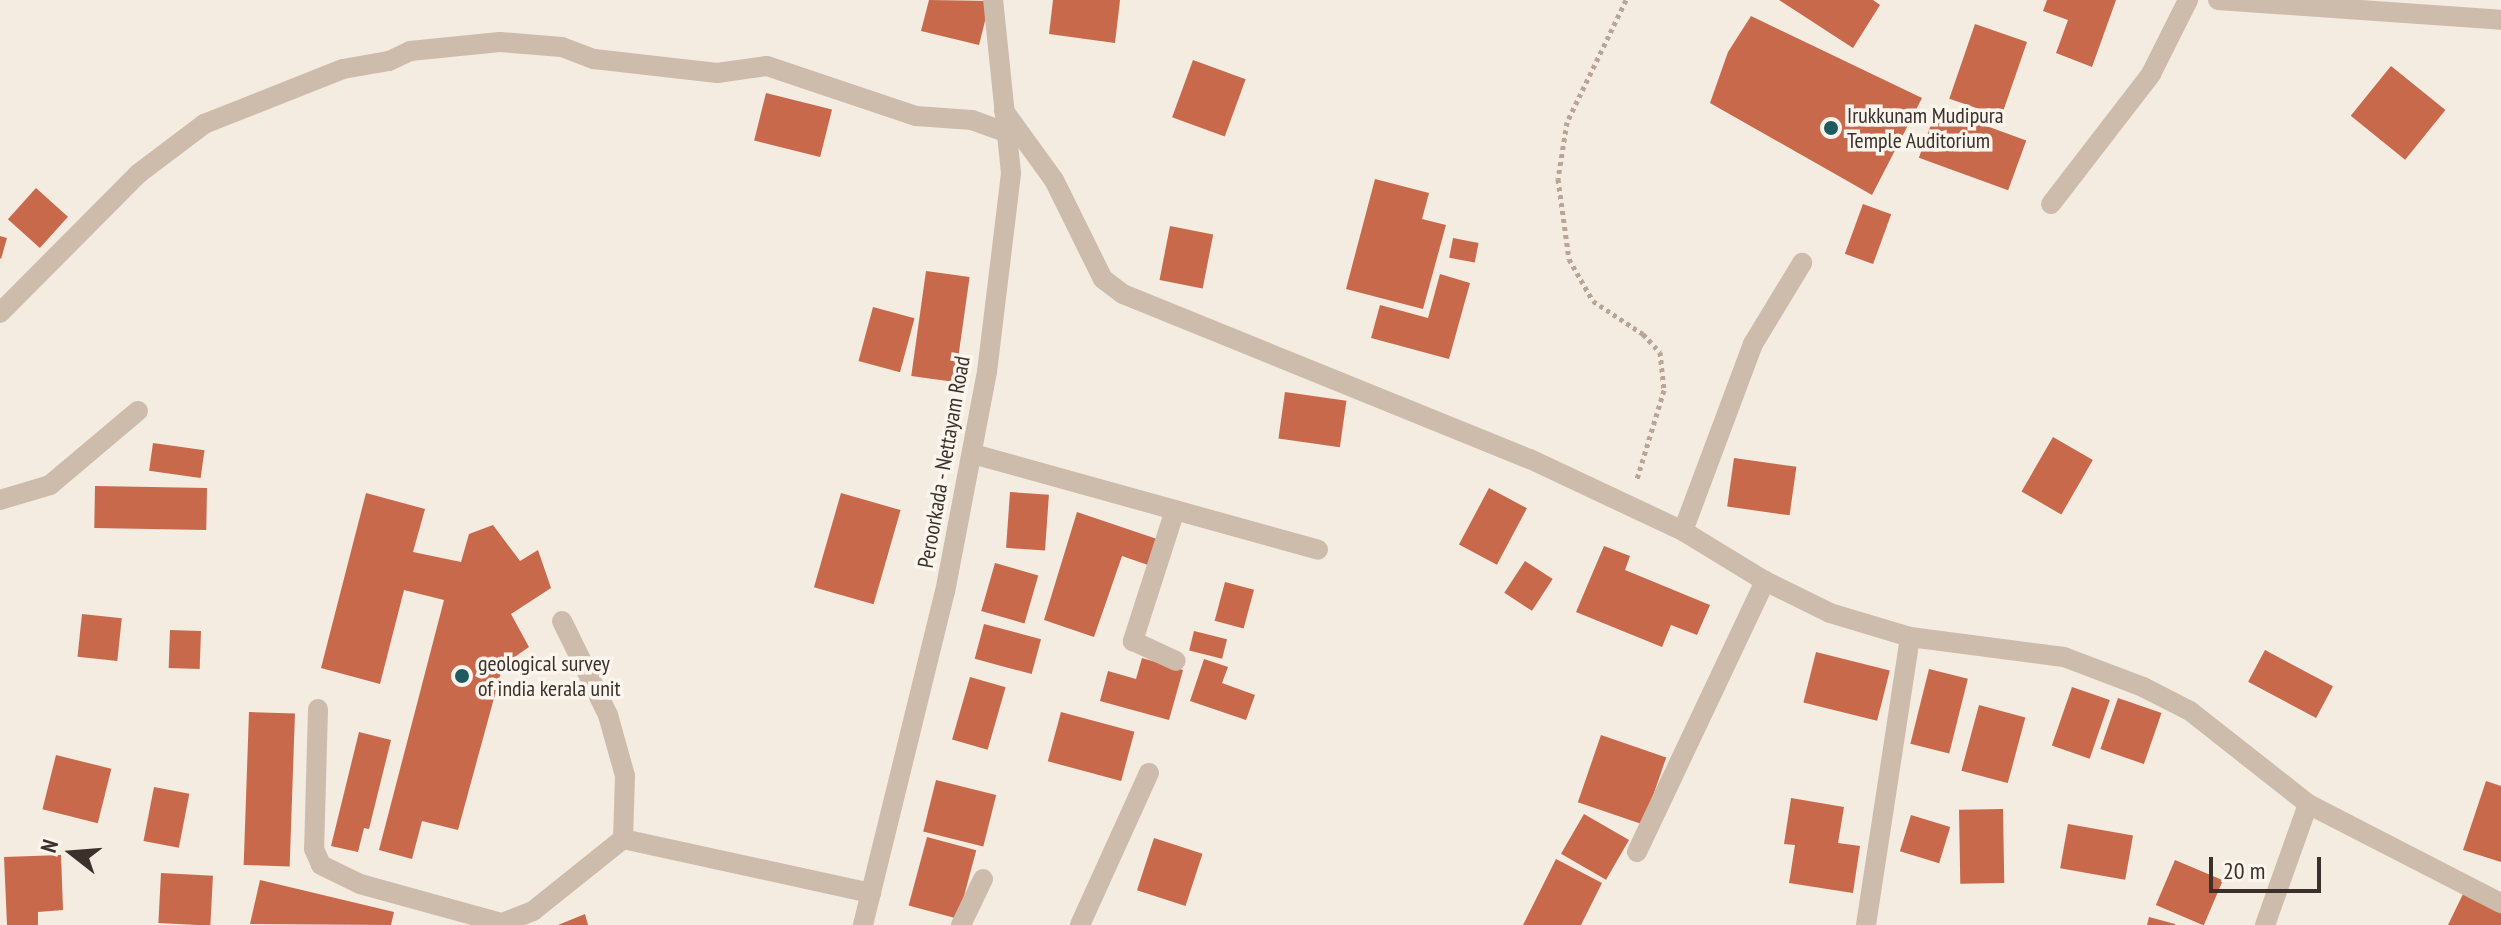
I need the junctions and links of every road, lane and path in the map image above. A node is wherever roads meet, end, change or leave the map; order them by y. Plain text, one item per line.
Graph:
1 (993, 0) edge
2 (1626, 0) edge
3 (2188, 0) edge
4 (2218, 0) edge
5 (2501, 20) edge
6 (1004, 111) junction
7 (1007, 133) junction
8 (2051, 204) dead end
9 (1802, 263) dead end
10 (0, 313) edge
11 (138, 411) dead end
12 (973, 454) junction
13 (0, 500) edge
14 (1628, 504) junction
15 (1175, 510) junction
16 (1683, 531) junction
17 (1318, 550) dead end
18 (1765, 581) junction
19 (562, 621) dead end
20 (1910, 637) junction
21 (1176, 661) dead end
22 (318, 709) dead end
23 (1149, 773) dead end
24 (2308, 804) junction
25 (623, 839) junction
26 (1637, 852) dead end
27 (983, 879) dead end
28 (871, 893) junction
29 (2501, 903) edge
30 (864, 925) edge
31 (961, 925) edge
32 (1080, 925) edge
33 (1866, 925) edge
34 (2265, 925) edge

1 - 6 street, Peroorkada - Nettayam Road
2 - 14 path
3 - 8 street
4 - 5 street
6 - 7 street, Peroorkada - Nettayam Road
6 - 14 street
7 - 10 street
7 - 12 street, Peroorkada - Nettayam Road
9 - 16 street
11 - 13 street
12 - 15 street
12 - 28 street, Peroorkada - Nettayam Road
14 - 16 street
15 - 17 street
15 - 21 street
16 - 18 street
18 - 20 street
18 - 26 street
19 - 25 street
20 - 24 street
20 - 33 street
22 - 25 street
23 - 32 street
24 - 29 street
24 - 34 street
25 - 28 street
27 - 31 street
28 - 30 street, Peroorkada - Nettayam Road

